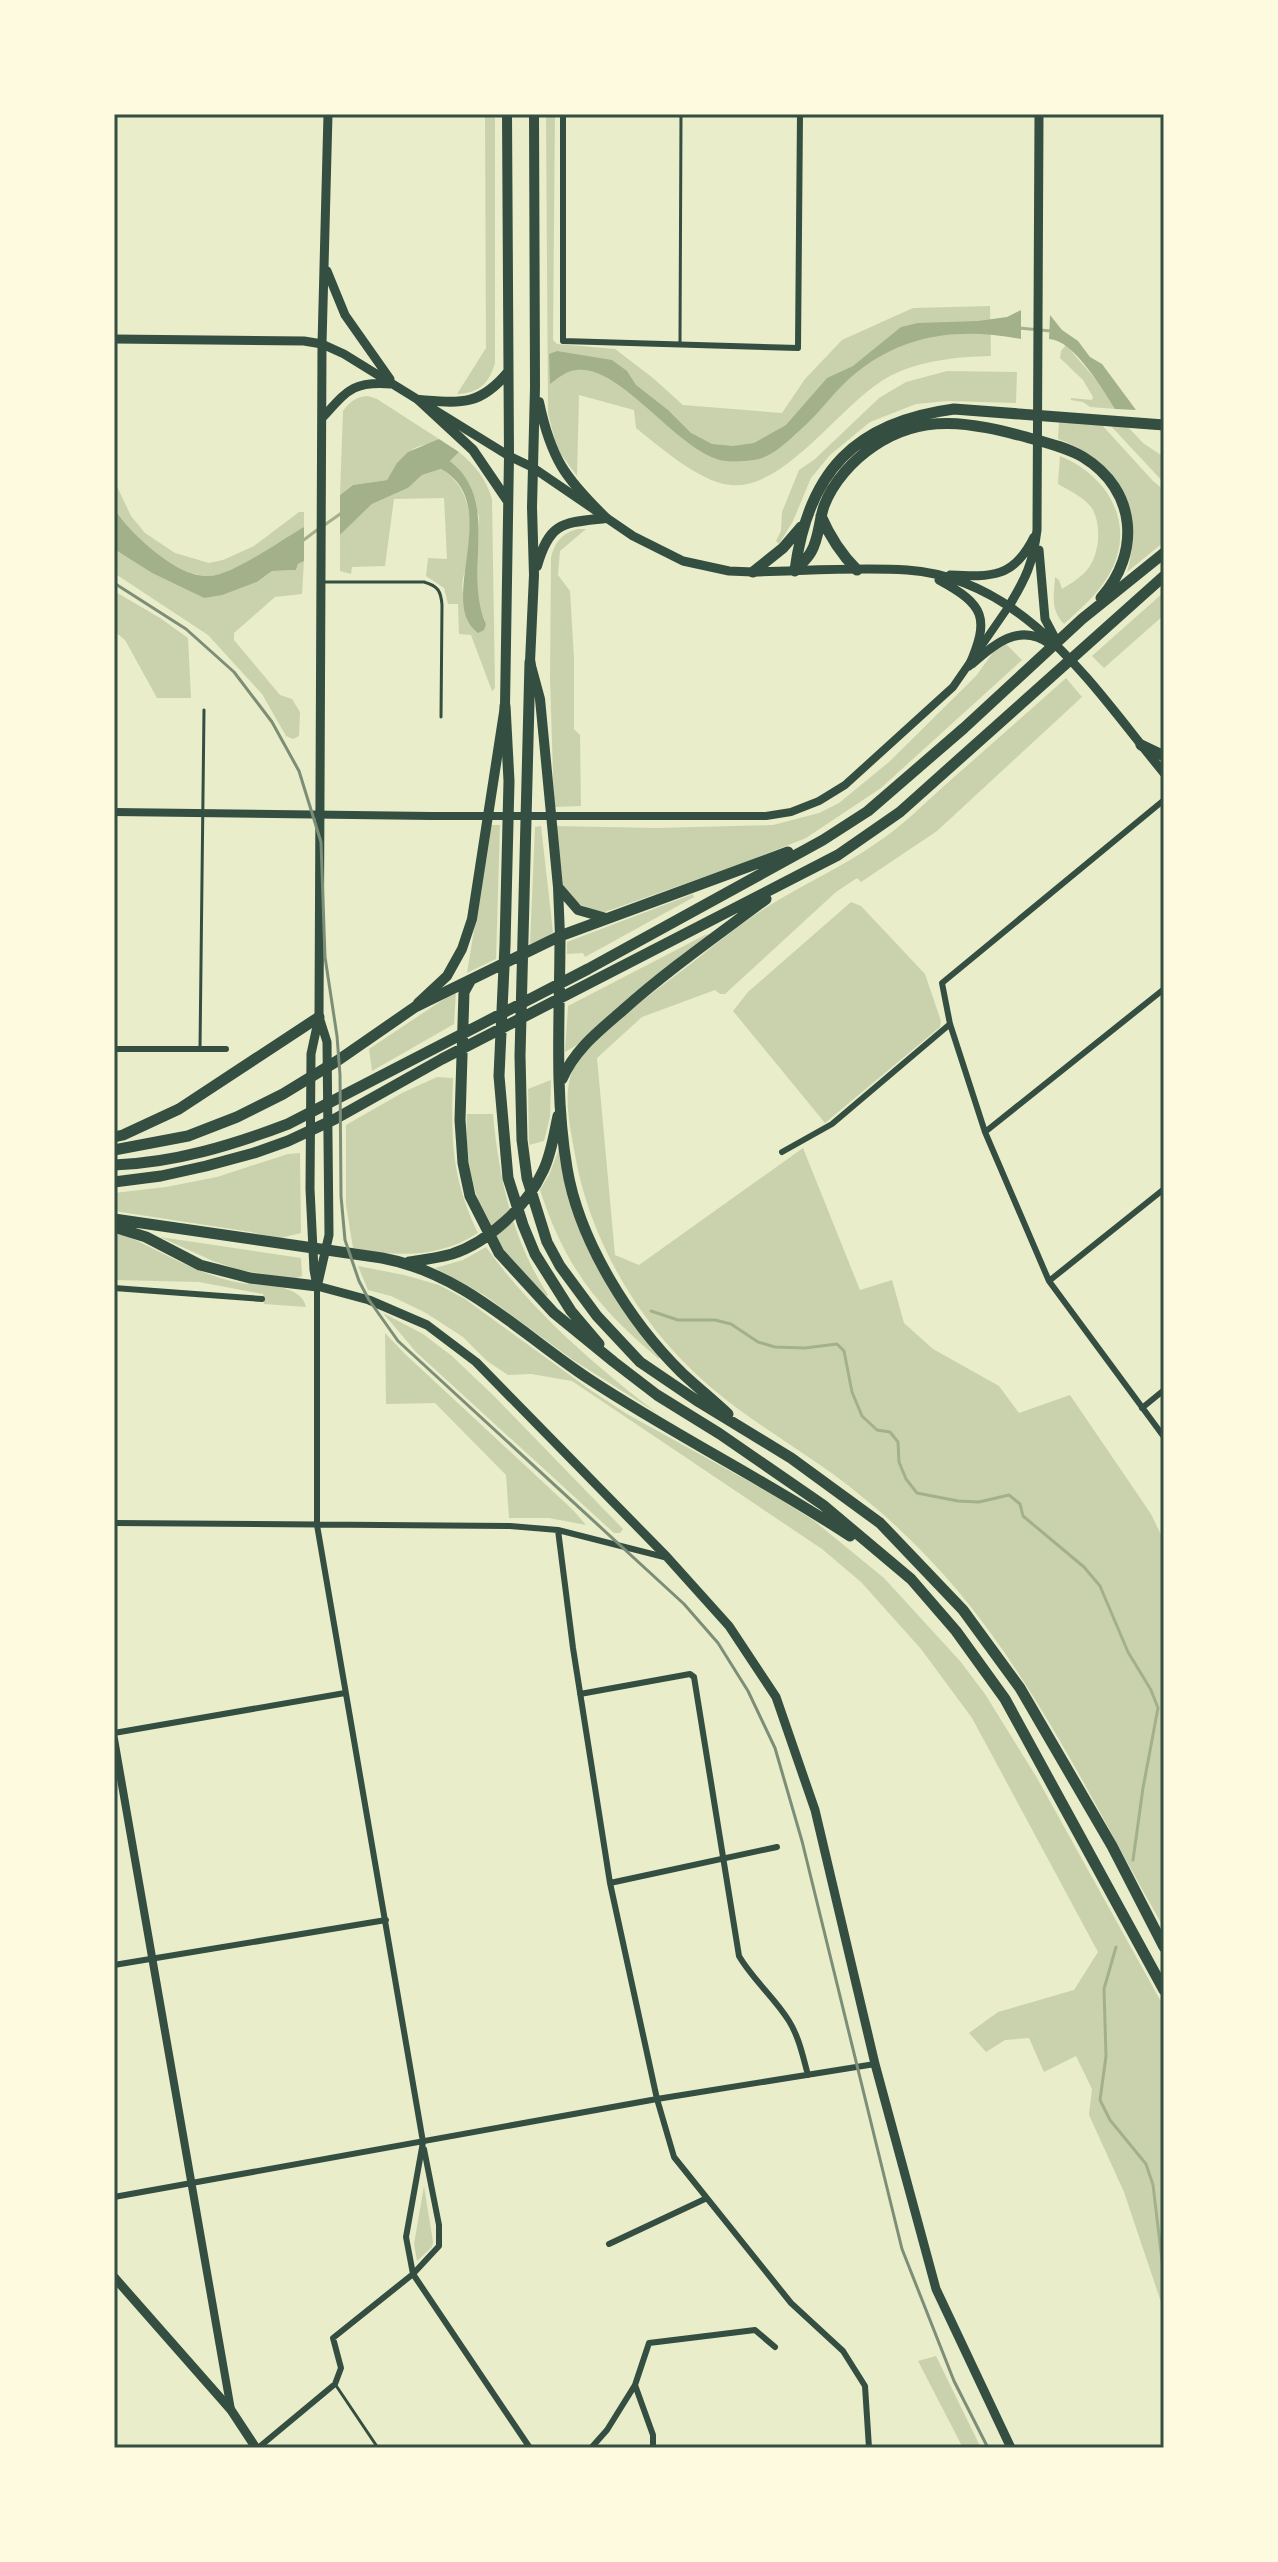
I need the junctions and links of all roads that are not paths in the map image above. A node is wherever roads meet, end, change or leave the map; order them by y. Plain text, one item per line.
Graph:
1 (328, 114) edge
2 (507, 114) edge
3 (534, 114) edge
4 (563, 114) edge
5 (681, 114) edge
6 (800, 114) edge
7 (1039, 114) edge
8 (324, 264) junction
9 (114, 339) edge
10 (322, 344) junction
11 (680, 345) junction
12 (508, 372) junction
13 (394, 385) junction
14 (535, 387) junction
15 (419, 400) junction
16 (322, 418) junction
17 (1164, 425) edge
18 (509, 456) junction
19 (532, 467) junction
20 (508, 503) junction
21 (821, 516) junction
22 (606, 518) junction
23 (805, 519) junction
24 (1037, 530) junction
25 (1164, 553) edge
26 (857, 570) junction
27 (795, 571) junction
28 (753, 572) junction
29 (929, 574) junction
30 (534, 575) junction
31 (1164, 576) edge
32 (322, 582) junction
33 (1164, 586) edge
34 (1143, 594) junction
35 (1009, 606) junction
36 (1082, 619) junction
37 (1069, 658) junction
38 (530, 662) junction
39 (969, 666) junction
40 (505, 706) junction
41 (204, 710) dead end
42 (441, 717) dead end
43 (1141, 745) junction
44 (1164, 756) edge
45 (1164, 773) edge
46 (1164, 800) edge
47 (114, 812) edge
48 (201, 813) junction
49 (321, 814) junction
50 (823, 840) junction
51 (792, 880) junction
52 (558, 887) junction
53 (606, 918) junction
54 (560, 936) junction
55 (474, 979) junction
56 (1164, 989) edge
57 (415, 1007) junction
58 (319, 1017) junction
59 (950, 1024) junction
60 (114, 1049) edge
61 (200, 1049) junction
62 (226, 1049) dead end
63 (560, 1083) junction
64 (560, 1105) junction
65 (985, 1132) junction
66 (114, 1137) edge
67 (114, 1150) edge
68 (782, 1152) dead end
69 (114, 1165) edge
70 (114, 1182) edge
71 (1164, 1189) edge
72 (114, 1219) edge
73 (114, 1227) edge
74 (408, 1263) junction
75 (1049, 1281) junction
76 (317, 1286) junction
77 (114, 1288) edge
78 (262, 1299) dead end
79 (614, 1362) junction
80 (1164, 1390) edge
81 (1142, 1408) junction
82 (749, 1433) junction
83 (1164, 1437) edge
84 (114, 1523) edge
85 (317, 1525) junction
86 (558, 1530) junction
87 (667, 1557) junction
88 (894, 1564) junction
89 (345, 1693) junction
90 (580, 1694) junction
91 (114, 1733) edge
92 (114, 1739) edge
93 (777, 1847) dead end
94 (723, 1858) junction
95 (610, 1883) junction
96 (386, 1920) junction
97 (1164, 1947) edge
98 (153, 1958) junction
99 (114, 1965) edge
100 (1164, 1990) edge
101 (875, 2064) junction
102 (808, 2075) junction
103 (657, 2099) junction
104 (423, 2142) junction
105 (193, 2184) junction
106 (114, 2197) edge
107 (707, 2198) junction
108 (609, 2244) dead end
109 (413, 2274) junction
110 (114, 2277) edge
111 (775, 2347) dead end
112 (335, 2384) junction
113 (635, 2385) junction
114 (231, 2410) junction
115 (257, 2448) edge
116 (378, 2448) edge
117 (530, 2448) edge
118 (591, 2448) edge
119 (653, 2448) edge
120 (869, 2448) edge
121 (1011, 2448) edge

1 - 8 main road
2 - 12 highway
3 - 14 highway
4 - 11 street
5 - 11 lane
6 - 11 street
7 - 24 main road
8 - 10 main road
8 - 13 main road
9 - 10 main road
10 - 13 main road
10 - 16 main road
12 - 15 highway
12 - 18 highway
13 - 15 main road
13 - 16 main road
14 - 19 highway
14 - 22 highway
15 - 18 main road
15 - 20 highway
16 - 32 main road
17 - 23 highway
18 - 19 main road
18 - 20 highway
19 - 22 main road
19 - 30 highway
20 - 40 highway
21 - 26 highway
21 - 27 highway
21 - 36 highway
22 - 28 main road
22 - 30 highway
23 - 27 highway
23 - 28 highway
24 - 29 main road
24 - 35 main road
24 - 37 main road
25 - 36 highway
26 - 27 main road
26 - 29 main road
27 - 28 main road
29 - 35 main road
29 - 39 main road
30 - 38 highway
31 - 34 highway
32 - 42 lane
32 - 49 main road
33 - 34 highway
34 - 51 highway
35 - 37 main road
35 - 39 street
36 - 50 highway
37 - 39 main road
37 - 43 main road
38 - 52 highway
38 - 82 highway
39 - 49 street
40 - 57 highway
40 - 79 highway
41 - 48 lane
43 - 44 highway
43 - 45 main road
46 - 59 street
47 - 48 street
48 - 49 street
48 - 61 lane
49 - 58 main road
50 - 53 highway
50 - 69 highway
51 - 63 highway
51 - 70 highway
52 - 53 highway
52 - 54 highway
53 - 54 highway
54 - 55 highway
54 - 63 highway
55 - 57 highway
55 - 79 highway
56 - 65 street
57 - 67 highway
58 - 66 highway
58 - 76 main road
58 - 76 main road
59 - 65 street
59 - 68 street
60 - 61 street
61 - 62 street
63 - 64 highway
64 - 74 highway
64 - 82 highway
65 - 75 street
71 - 75 street
72 - 74 highway
73 - 76 highway
74 - 88 highway
75 - 81 street
76 - 85 street
76 - 87 main road
77 - 78 street
79 - 88 highway
80 - 81 street
81 - 83 street
82 - 97 highway
84 - 85 street
85 - 86 street
85 - 89 street
86 - 87 street
86 - 90 street
87 - 101 main road
88 - 100 highway
89 - 91 street
89 - 96 street
90 - 94 street
90 - 95 street
92 - 98 street
93 - 94 street
94 - 95 street
94 - 102 street
95 - 103 street
96 - 98 street
96 - 104 street
98 - 99 street
98 - 105 street
101 - 102 street
101 - 121 main road
102 - 103 street
103 - 104 street
103 - 107 street
104 - 105 street
104 - 109 street
104 - 109 street
105 - 106 street
105 - 114 street
107 - 108 street
107 - 120 street
109 - 112 street
109 - 117 street
110 - 114 main road
111 - 113 street
112 - 115 street
112 - 116 lane
113 - 118 street
113 - 119 street
114 - 115 main road

